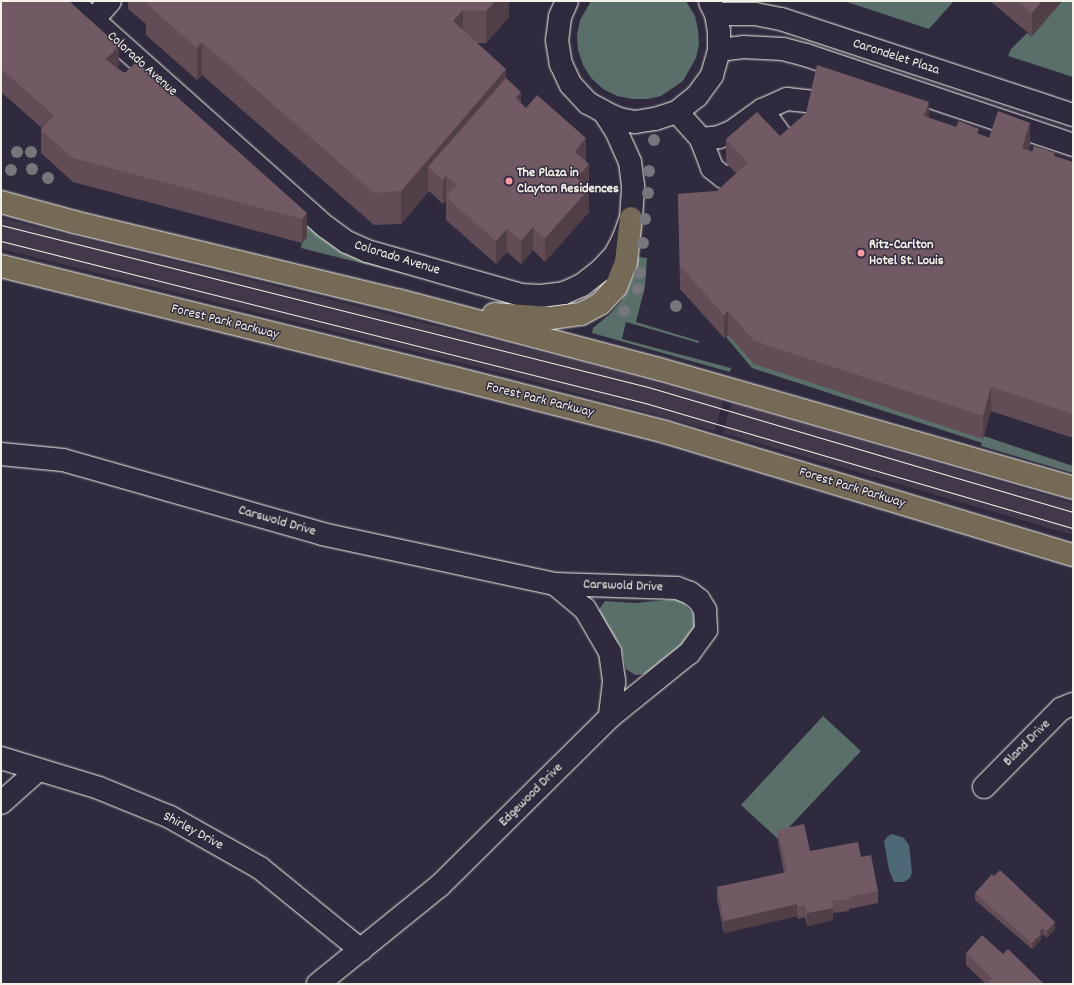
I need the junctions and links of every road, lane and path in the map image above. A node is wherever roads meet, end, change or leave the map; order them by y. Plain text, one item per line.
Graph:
1 (72, 1) edge
2 (110, 1) edge
3 (567, 1) edge
4 (712, 8) edge
5 (93, 20) junction
6 (720, 50) junction
7 (814, 102) edge
8 (762, 110) junction
9 (604, 112) junction
10 (677, 112) junction
11 (1073, 114) edge
12 (701, 139) junction
13 (784, 139) edge
14 (1073, 145) edge
15 (739, 176) edge
16 (1, 202) edge
17 (631, 218) junction
18 (1, 266) edge
19 (397, 300) junction
20 (1, 454) edge
21 (1073, 488) edge
22 (1073, 555) edge
23 (555, 584) junction
24 (690, 593) joint
25 (1073, 704) edge
26 (610, 717) junction
27 (1, 758) edge
28 (38, 770) junction
29 (984, 787) dead end
30 (1, 803) edge
31 (361, 950) junction
32 (318, 984) edge

1 - 5 street, Colorado Avenue
2 - 5 street
3 - 9 street
4 - 6 street
4 - 11 street, Carondelet Plaza
5 - 17 street, Colorado Avenue
6 - 10 street
6 - 14 street, Carondelet Plaza
7 - 8 street
8 - 12 street
8 - 13 street
9 - 10 street
9 - 17 street, Colorado Avenue
10 - 12 street
12 - 15 street
16 - 19 highway
17 - 19 highway
18 - 22 highway, Forest Park Parkway
19 - 21 highway
20 - 23 street, Carswold Drive
23 - 24 street, Carswold Drive
23 - 26 street, Carswold Drive
24 - 26 street, Edgewood Drive
25 - 29 street, Bland Drive
26 - 31 street, Edgewood Drive
27 - 28 street, Shirley Drive
28 - 30 street
28 - 31 street, Shirley Drive
31 - 32 street, Edgewood Drive

